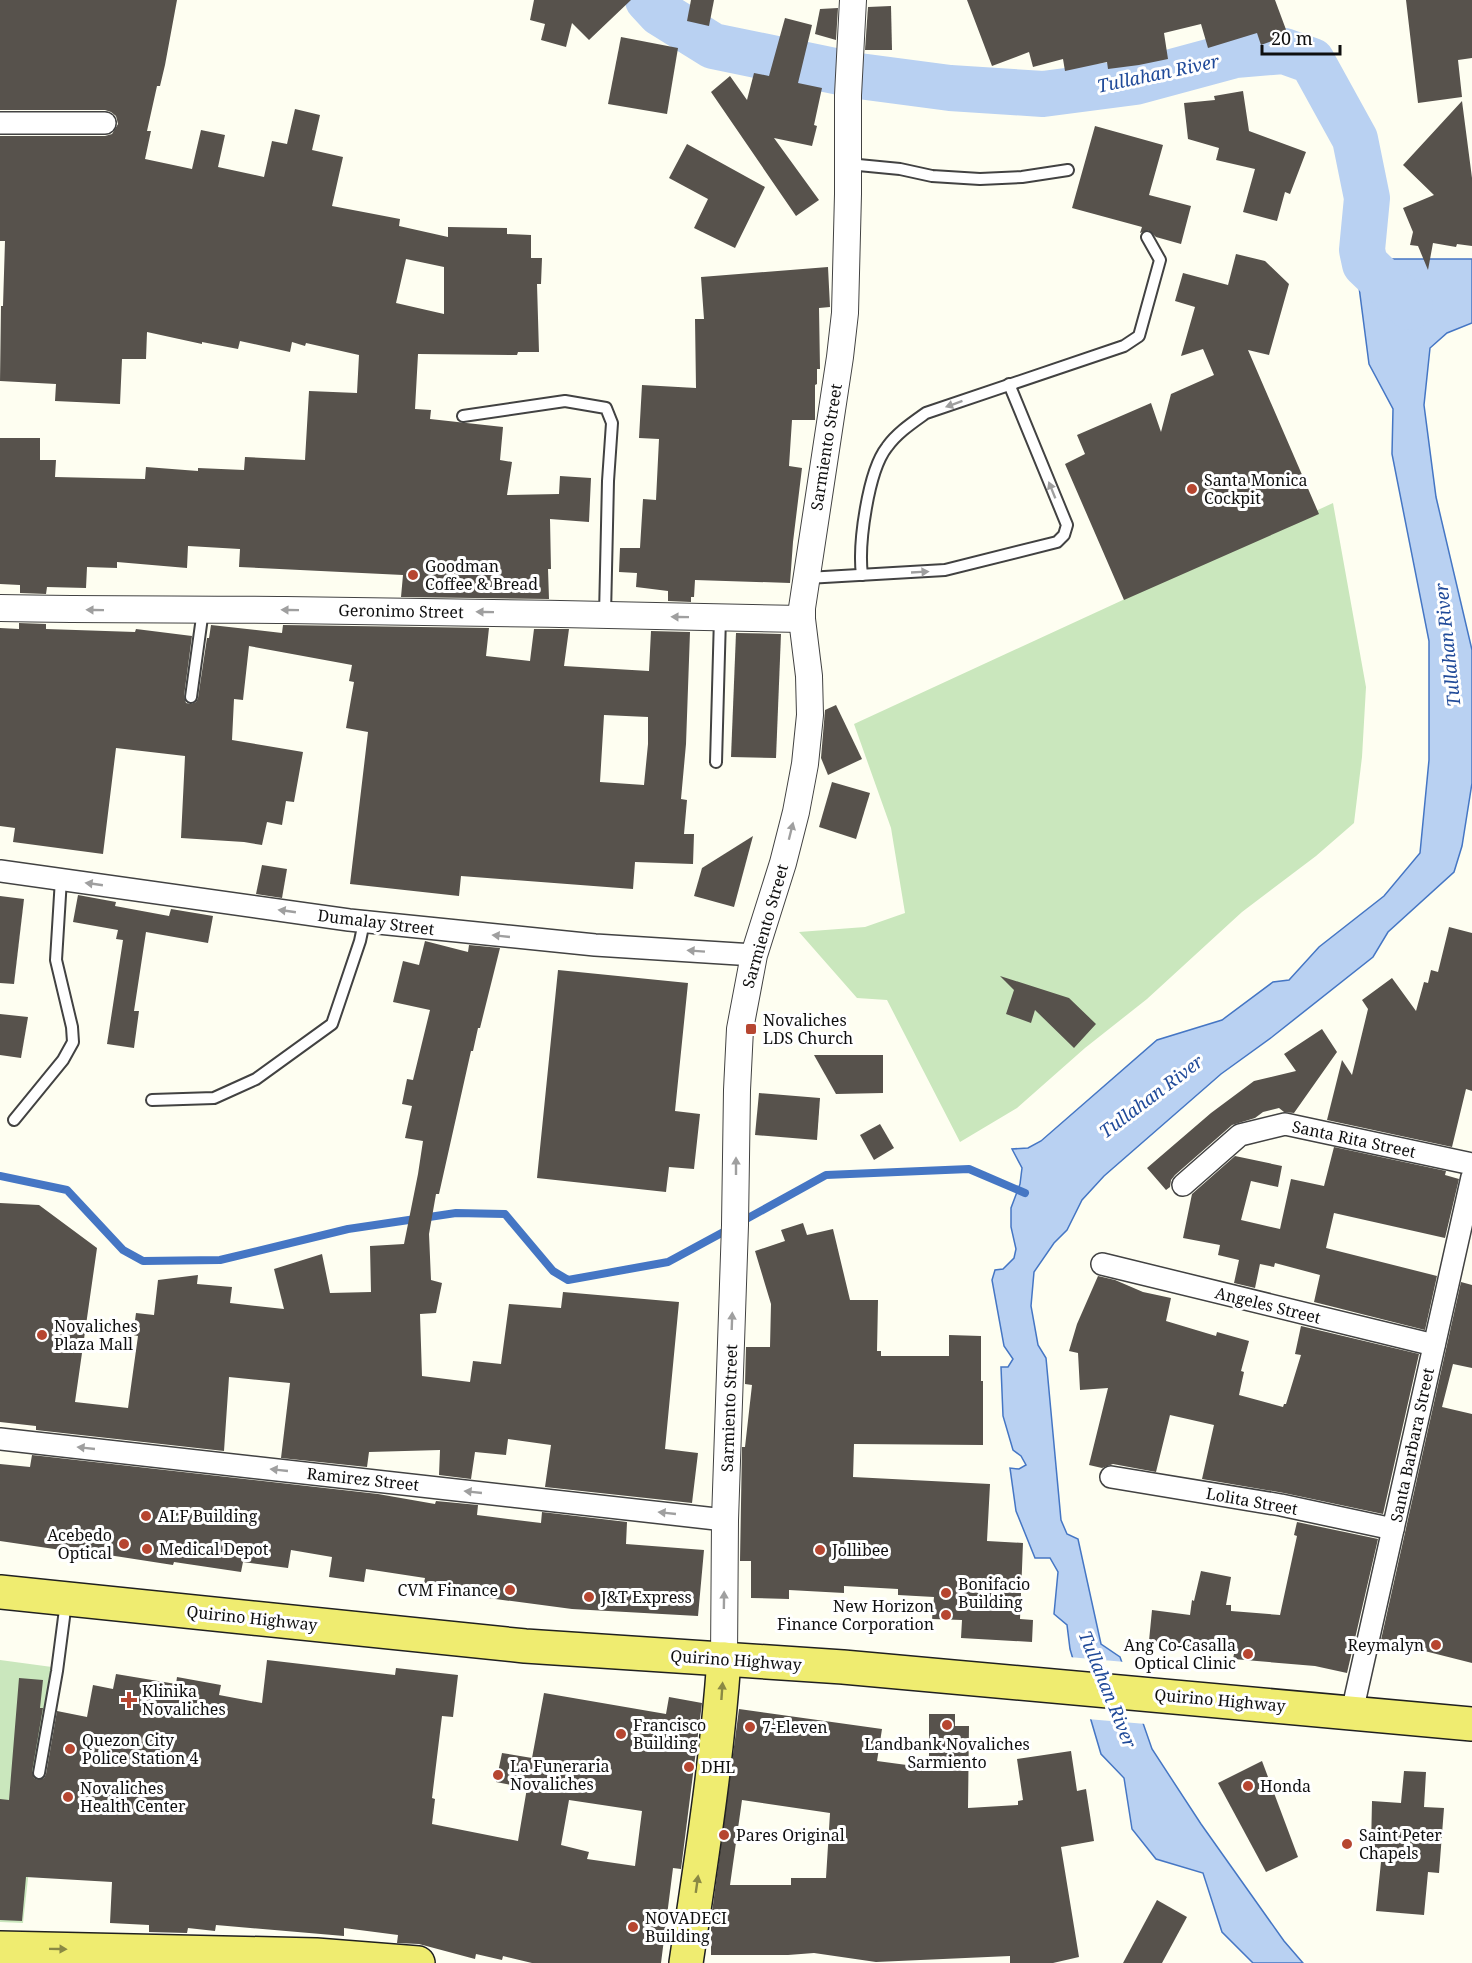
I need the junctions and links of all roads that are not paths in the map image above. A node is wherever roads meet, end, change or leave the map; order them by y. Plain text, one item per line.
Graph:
1 (854, 0) edge
2 (0, 123) edge
3 (105, 123) dead end
4 (847, 164) junction
5 (1068, 170) dead end
6 (1147, 237) dead end
7 (1009, 384) junction
8 (463, 416) dead end
9 (862, 575) junction
10 (806, 579) junction
11 (0, 608) edge
12 (202, 610) junction
13 (605, 616) junction
14 (720, 617) junction
15 (802, 619) junction
16 (191, 697) dead end
17 (716, 762) dead end
18 (0, 871) edge
19 (61, 879) junction
20 (364, 922) junction
21 (754, 955) junction
22 (152, 1100) dead end
23 (14, 1120) dead end
24 (1472, 1164) edge
25 (1472, 1177) edge
26 (1182, 1185) dead end
27 (1102, 1264) dead end
28 (1434, 1345) junction
29 (0, 1439) edge
30 (1111, 1477) dead end
31 (725, 1520) junction
32 (1393, 1529) junction
33 (0, 1592) edge
34 (66, 1599) junction
35 (724, 1659) junction
36 (1352, 1712) junction
37 (1472, 1724) edge
38 (39, 1773) dead end
39 (0, 1948) edge
40 (164, 1957) edge
41 (418, 1963) edge
42 (686, 1963) edge

1 - 4 street, Sarmiento Street
2 - 3 street
4 - 5 lane
4 - 10 street, Sarmiento Street
6 - 7 lane
7 -> 9 lane
9 -> 7 lane
8 - 13 lane
9 - 10 lane
10 - 15 street, Sarmiento Street
12 -> 11 street, Geronimo Street
13 -> 12 street, Geronimo Street
12 - 16 lane
14 -> 13 street, Geronimo Street
14 - 15 street, Geronimo Street
14 - 17 lane
21 -> 15 street, Sarmiento Street
18 - 19 street, Dumalay Street
20 -> 19 street, Dumalay Street
19 - 23 lane
21 -> 20 street, Dumalay Street
20 - 22 lane
31 -> 21 street, Sarmiento Street
24 - 26 street, Santa Rita Street
25 - 28 street, Santa Barbara Street
27 - 28 street, Angeles Street
28 - 32 street, Santa Barbara Street
31 -> 29 street, Ramirez Street
30 - 32 street, Lolita Street
35 -> 31 street, Sarmiento Street
32 - 36 street, Santa Barbara Street
33 - 34 main road, Quirino Highway
34 - 35 main road, Quirino Highway
34 - 38 lane
35 - 36 main road, Quirino Highway
42 -> 35 main road, Sarmiento Street
36 - 37 main road, Quirino Highway
39 -> 40 main road
40 - 41 main road

